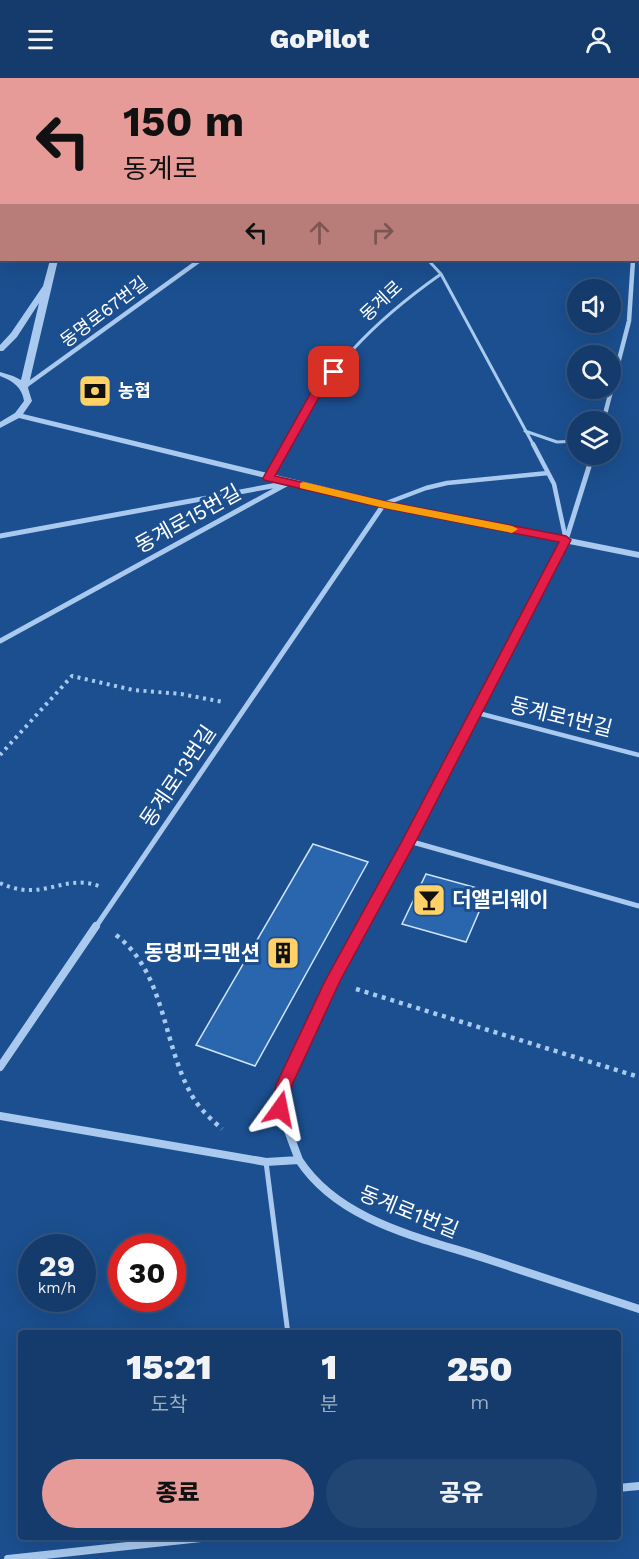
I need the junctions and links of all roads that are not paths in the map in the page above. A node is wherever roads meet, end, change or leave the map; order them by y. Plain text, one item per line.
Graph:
1 (54, 261) edge
2 (199, 261) edge
3 (429, 261) edge
4 (633, 261) edge
5 (441, 274) junction
6 (47, 286) junction
7 (0, 349) edge
8 (0, 374) edge
9 (24, 387) junction
10 (606, 411) edge
11 (18, 415) junction
12 (0, 424) edge
13 (525, 431) junction
14 (567, 442) edge
15 (590, 465) edge
16 (548, 473) junction
17 (268, 478) junction
18 (291, 482) junction
19 (384, 504) junction
20 (0, 536) edge
21 (566, 540) junction
22 (639, 555) edge
23 (0, 641) edge
24 (474, 712) junction
25 (639, 755) edge
26 (409, 841) junction
27 (639, 906) edge
28 (0, 1067) edge
29 (0, 1116) edge
30 (299, 1160) junction
31 (266, 1162) junction
32 (639, 1309) edge
33 (287, 1330) edge
34 (639, 1486) edge
35 (621, 1488) edge
36 (183, 1540) edge
37 (8, 1559) edge

1 - 6 street
2 - 9 street, 동명로67번길
3 - 5 lane
4 - 10 street
5 - 13 lane
5 - 17 lane, 동계로
6 - 7 street
6 - 9 street
8 - 9 street
9 - 11 street
11 - 12 street
11 - 17 street
13 - 14 lane
13 - 16 lane
15 - 21 street, 동계로1번길
16 - 19 lane
16 - 21 lane
17 - 18 street
18 - 19 street
18 - 20 street, 동계로15번길
18 - 23 street, 동계로15번길
19 - 21 street
19 - 28 street, 동계로13번길
21 - 22 street
21 - 24 street, 동계로1번길
24 - 25 lane, 동계로1번길
24 - 26 street, 동계로1번길
26 - 27 street
26 - 30 street, 동계로1번길
29 - 31 street
30 - 31 street
30 - 32 street, 동계로1번길
31 - 33 lane
34 - 35 street
36 - 37 street

